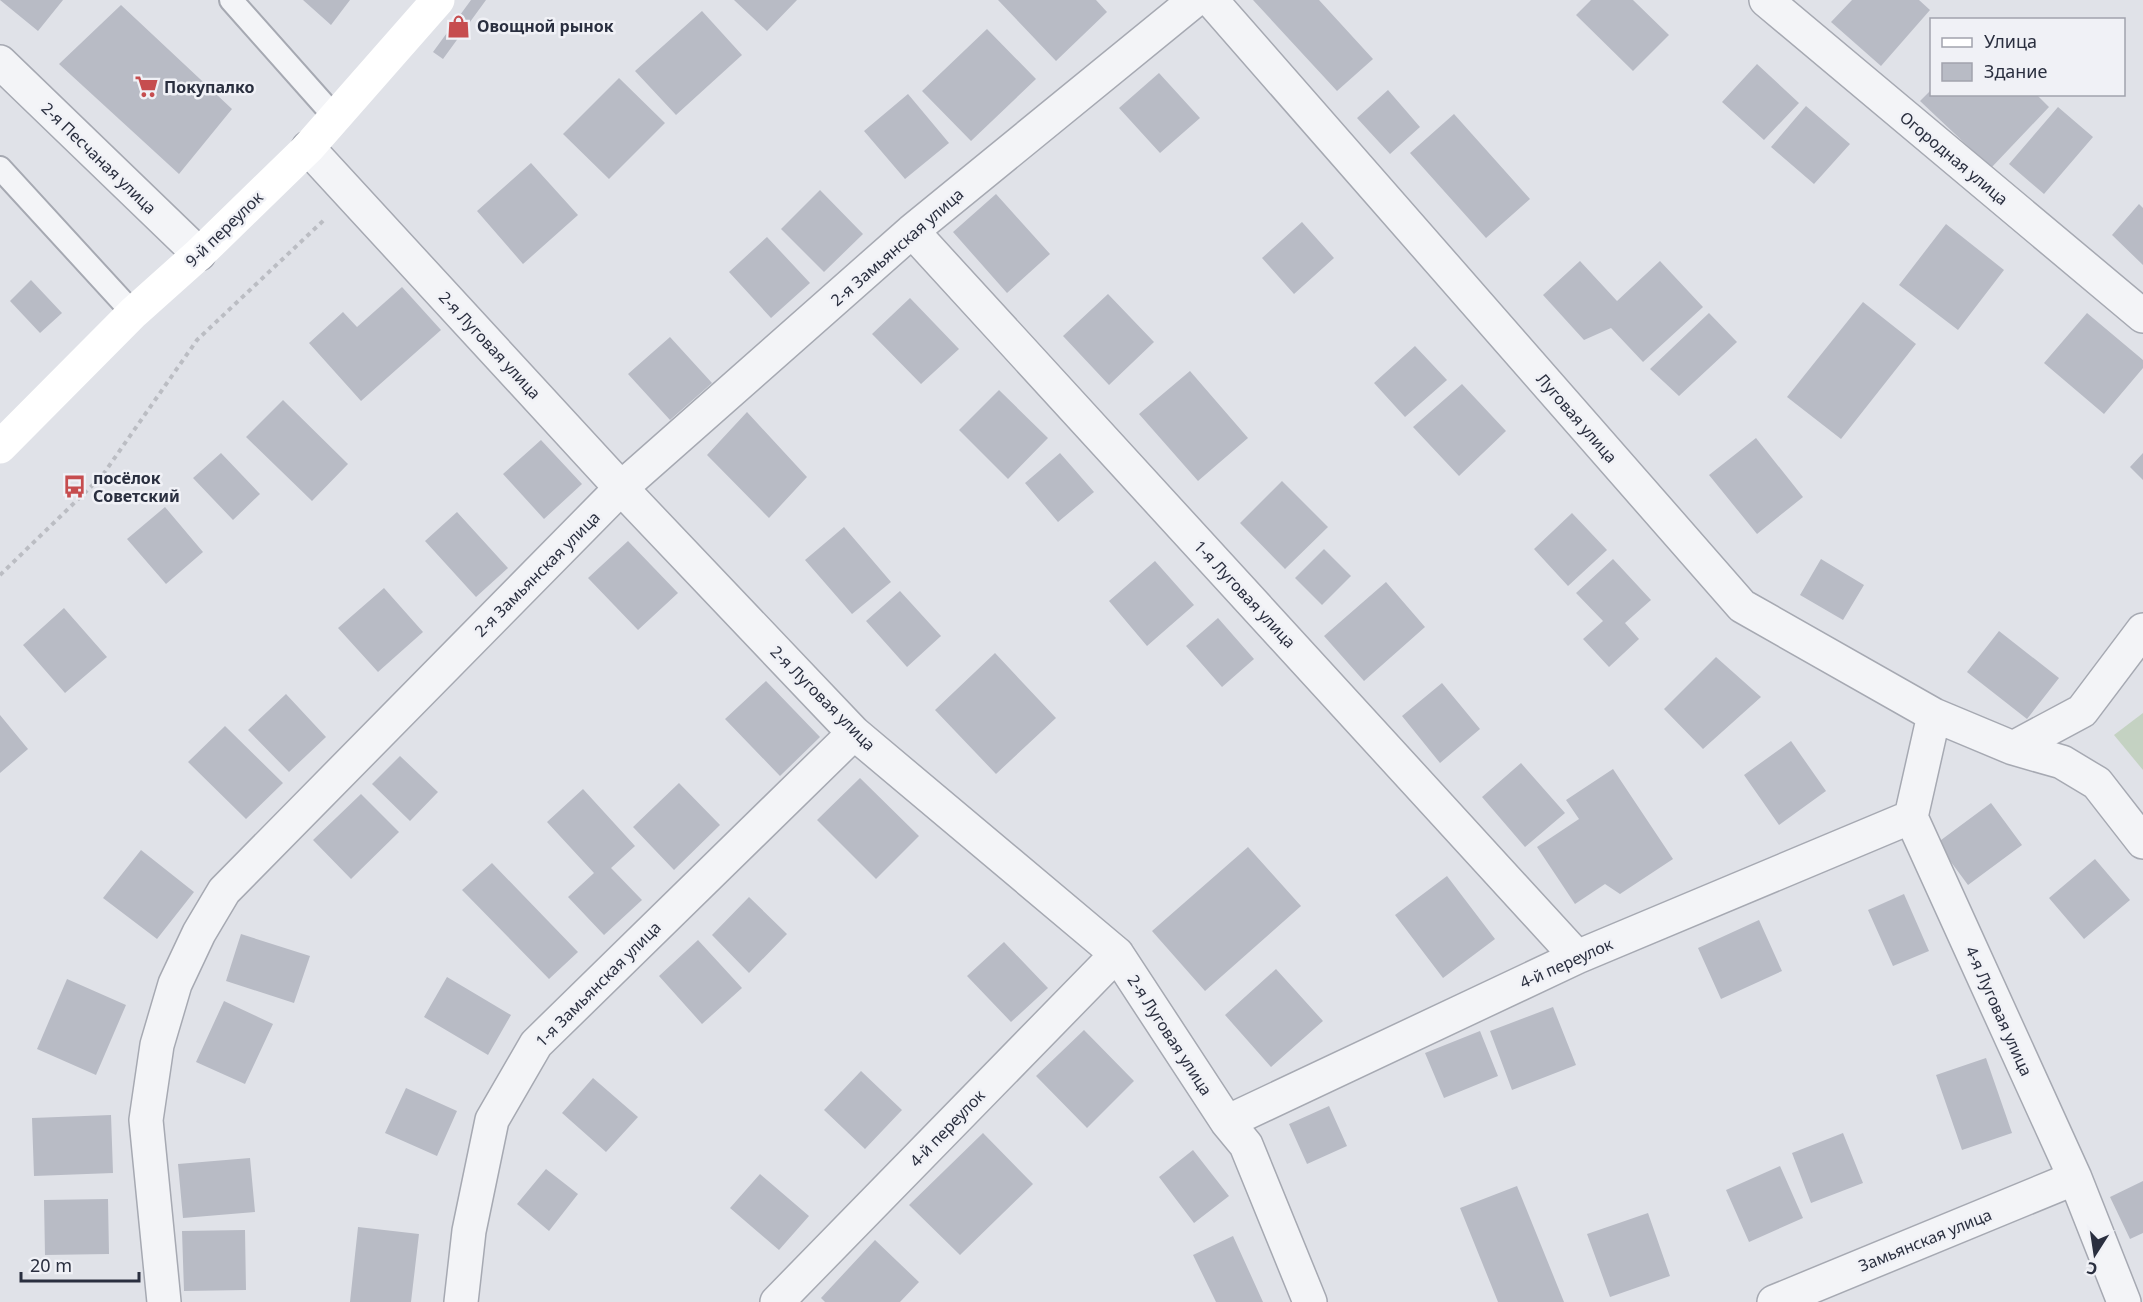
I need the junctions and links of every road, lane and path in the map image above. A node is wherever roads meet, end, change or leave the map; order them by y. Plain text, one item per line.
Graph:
1 (231, 0) edge
2 (438, 0) edge
3 (1195, 0) edge
4 (1211, 0) edge
5 (1766, 0) edge
6 (0, 62) edge
7 (335, 117) junction
8 (308, 148) junction
9 (0, 168) edge
10 (351, 195) junction
11 (912, 231) junction
12 (199, 254) junction
13 (133, 313) junction
14 (2143, 316) edge
15 (0, 447) edge
16 (621, 488) junction
17 (0, 575) edge
18 (2143, 630) edge
19 (1934, 715) junction
20 (854, 733) junction
21 (2013, 748) junction
22 (1911, 817) junction
23 (2143, 842) edge
24 (1117, 954) junction
25 (1577, 957) junction
26 (1227, 1122) junction
27 (2075, 1178) junction
28 (164, 1302) edge
29 (461, 1302) edge
30 (777, 1302) edge
31 (1310, 1302) edge
32 (1774, 1302) edge
33 (2124, 1302) edge

1 - 7 lane
2 - 7 street, 9-й переулок
3 - 11 street, 2-я Замьянская улица
4 - 19 street, Луговая улица
5 - 14 street, Огородная улица
6 - 12 street, 2-я Песчаная улица
7 - 8 street, 9-й переулок
8 - 10 street, 2-я Луговая улица
8 - 12 street, 9-й переулок
9 - 13 lane
10 - 16 street, 2-я Луговая улица
10 - 17 path
11 - 16 street, 2-я Замьянская улица
11 - 25 street, 1-я Луговая улица
12 - 13 street, 9-й переулок
13 - 15 street, 9-й переулок
16 - 20 street, 2-я Луговая улица
16 - 28 street, 2-я Замьянская улица
18 - 21 street
19 - 21 street, Луговая улица
19 - 22 street
20 - 24 street, 2-я Луговая улица
20 - 29 street, 1-я Замьянская улица
21 - 23 street, Луговая улица
22 - 25 street, 4-й переулок
22 - 27 street, 4-я Луговая улица
24 - 26 street, 2-я Луговая улица
24 - 30 street, 4-й переулок
25 - 26 street, 4-й переулок
26 - 31 street, 2-я Луговая улица
27 - 32 street, Замьянская улица
27 - 33 street, 4-я Луговая улица

